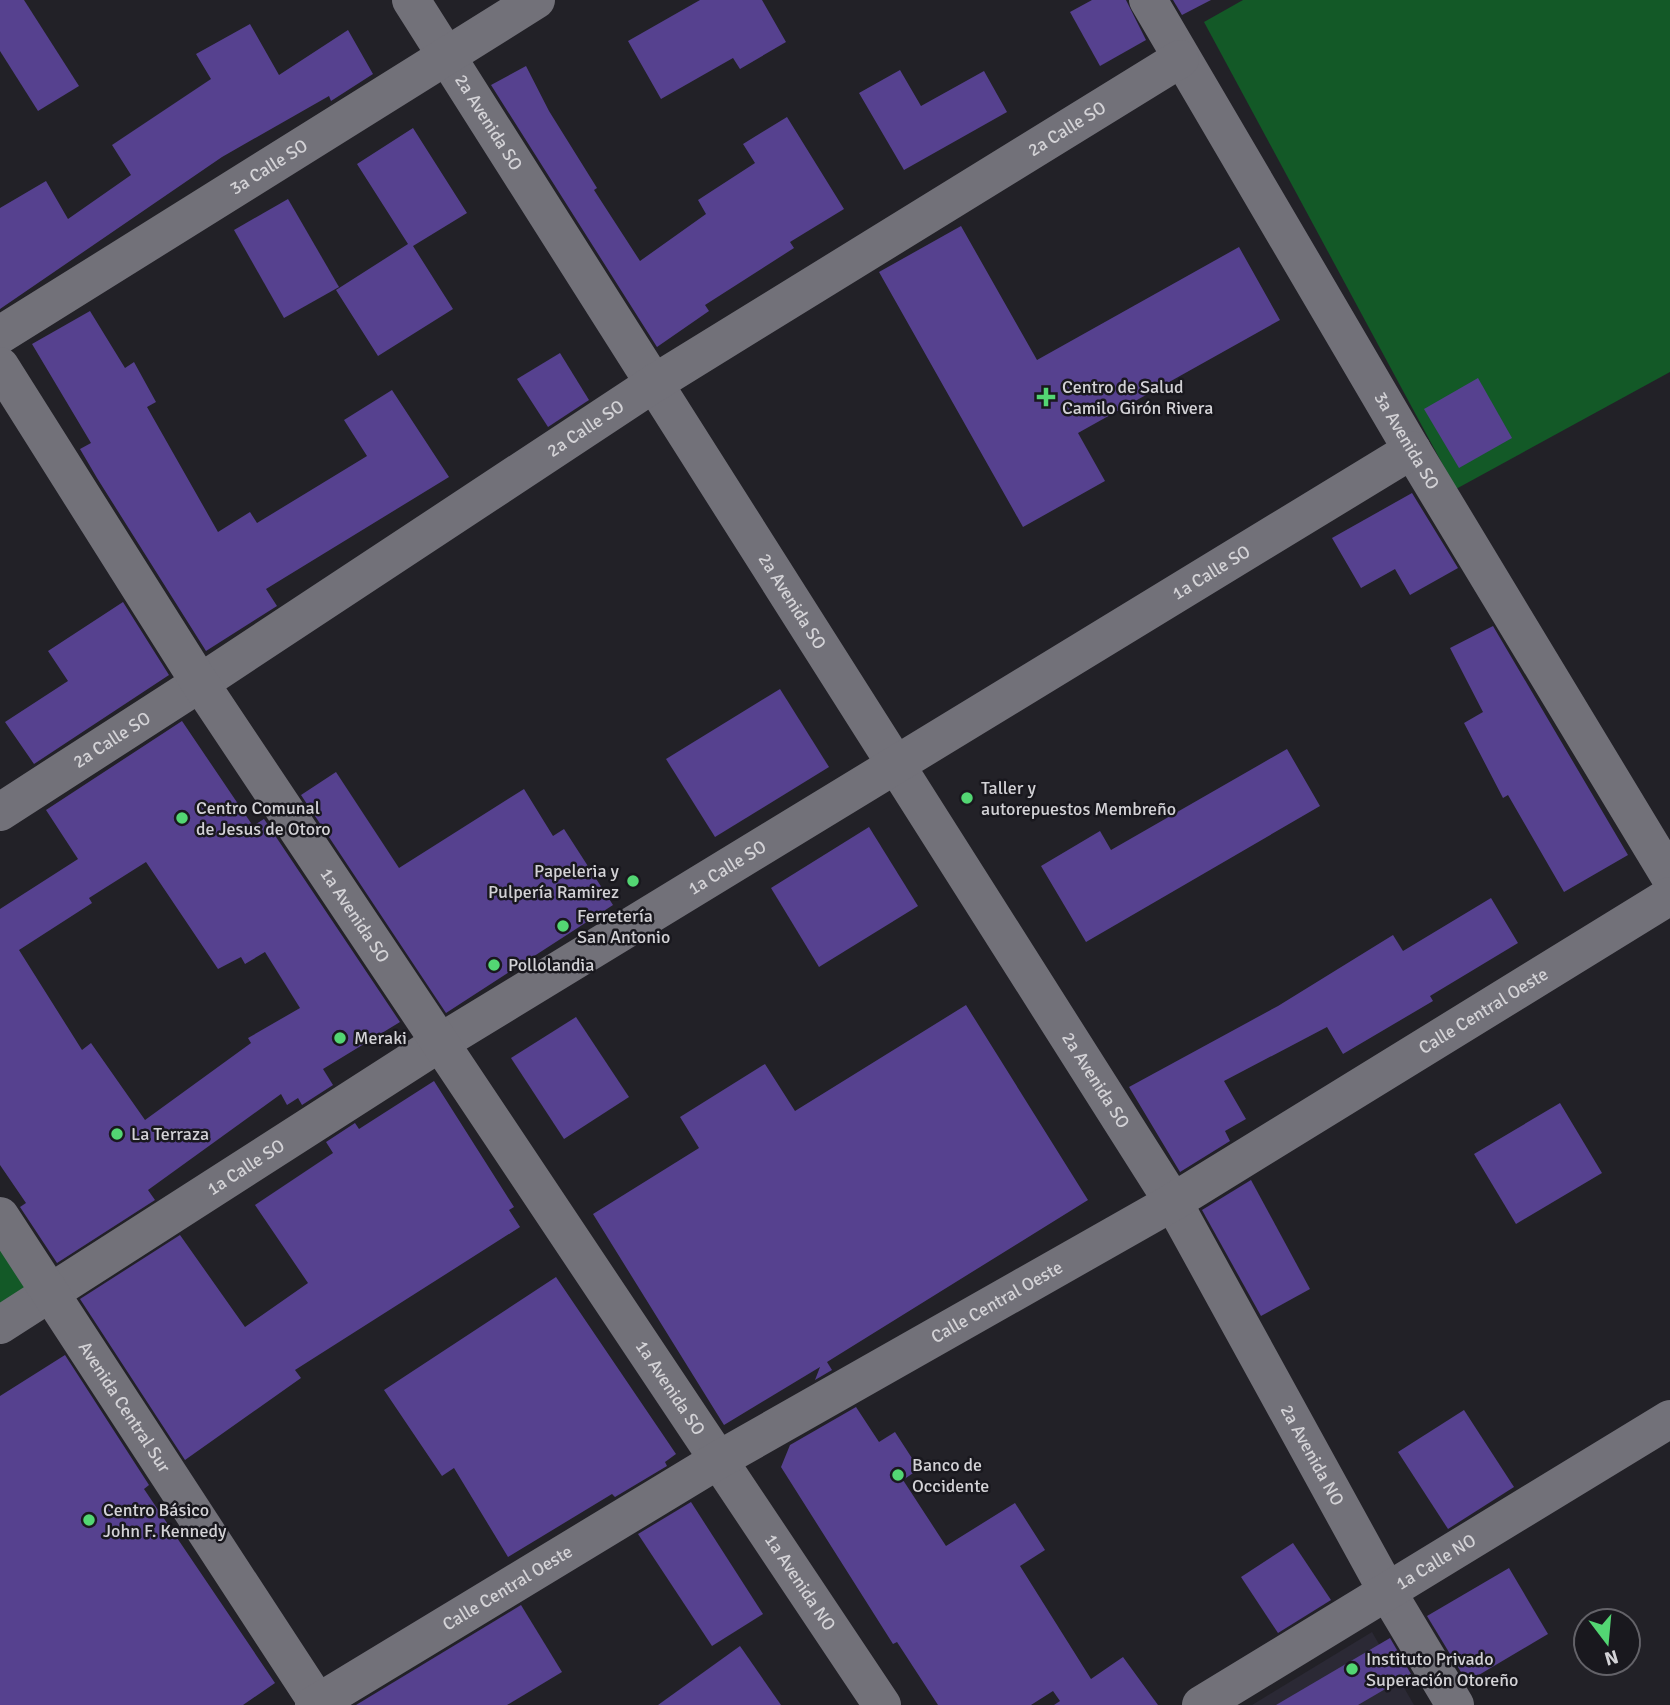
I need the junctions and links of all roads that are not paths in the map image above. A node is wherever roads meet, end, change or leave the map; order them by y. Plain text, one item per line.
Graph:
1 (411, 0) edge
2 (536, 0) edge
3 (1148, 0) edge
4 (447, 57) junction
5 (1180, 59) junction
6 (0, 335) edge
7 (0, 366) edge
8 (653, 384) junction
9 (1412, 450) junction
10 (200, 684) junction
11 (895, 765) junction
12 (0, 812) edge
13 (1670, 877) edge
14 (1670, 896) edge
15 (441, 1042) junction
16 (1173, 1202) junction
17 (0, 1216) edge
18 (50, 1296) junction
19 (0, 1325) edge
20 (1670, 1419) edge
21 (720, 1460) junction
22 (1388, 1593) junction
23 (317, 1704) edge
24 (882, 1705) edge
25 (1201, 1705) edge
26 (1455, 1705) edge

1 - 4 street, 2a Avenida SO
2 - 4 street, 3a Calle SO
3 - 5 street, 3a Avenida SO
4 - 6 street, 3a Calle SO
4 - 8 street, 2a Avenida SO
5 - 8 street, 2a Calle SO
5 - 9 street, 3a Avenida SO
7 - 10 street, 1a Avenida SO
8 - 10 street, 2a Calle SO
8 - 11 street, 2a Avenida SO
9 - 11 street, 1a Calle SO
9 - 13 street, 3a Avenida SO
10 - 12 street, 2a Calle SO
10 - 15 street, 1a Avenida SO
11 - 15 street, 1a Calle SO
11 - 16 street, 2a Avenida SO
14 - 16 street, Calle Central Oeste
15 - 18 street, 1a Calle SO
15 - 21 street, 1a Avenida SO
16 - 21 street, Calle Central Oeste
16 - 22 street, 2a Avenida NO
17 - 18 street, Avenida Central Sur
18 - 19 street, 1a Calle SO
18 - 23 street, Avenida Central Sur
20 - 22 street, 1a Calle NO
21 - 23 street, Calle Central Oeste
21 - 24 street, 1a Avenida NO
22 - 25 street, 1a Calle NO
22 - 26 street, 2a Avenida NO

